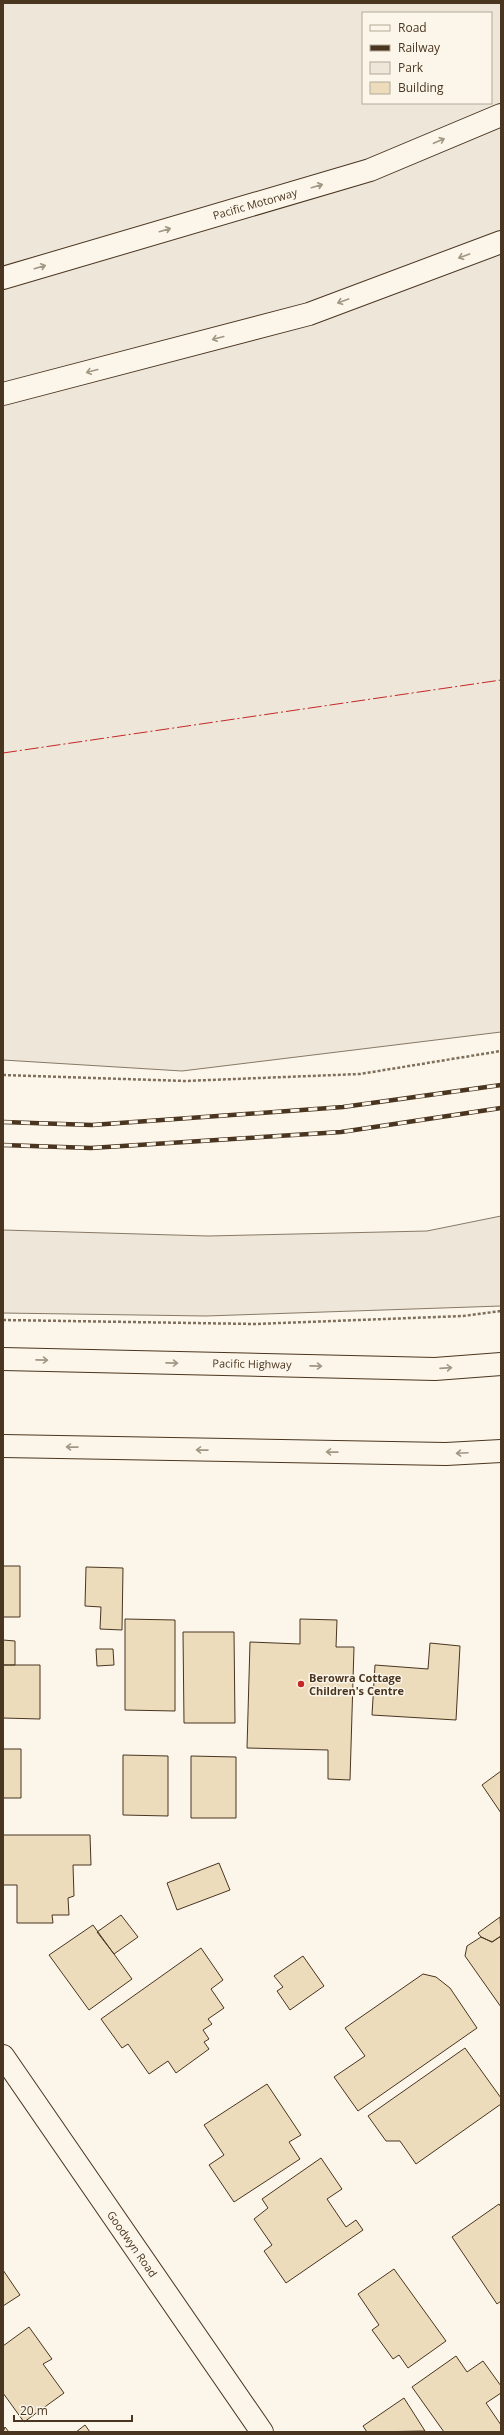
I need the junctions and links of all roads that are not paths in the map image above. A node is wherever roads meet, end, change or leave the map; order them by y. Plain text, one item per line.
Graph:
1 (501, 115) edge
2 (501, 242) edge
3 (3, 278) edge
4 (3, 394) edge
5 (3, 1359) edge
6 (501, 1364) edge
7 (3, 1446) edge
8 (501, 1451) edge
9 (3, 2056) edge
10 (262, 2432) edge

3 -> 1 main road, Pacific Motorway
2 -> 4 main road
5 -> 6 main road, Pacific Highway
8 -> 7 main road
9 - 10 main road, Goodwyn Road

